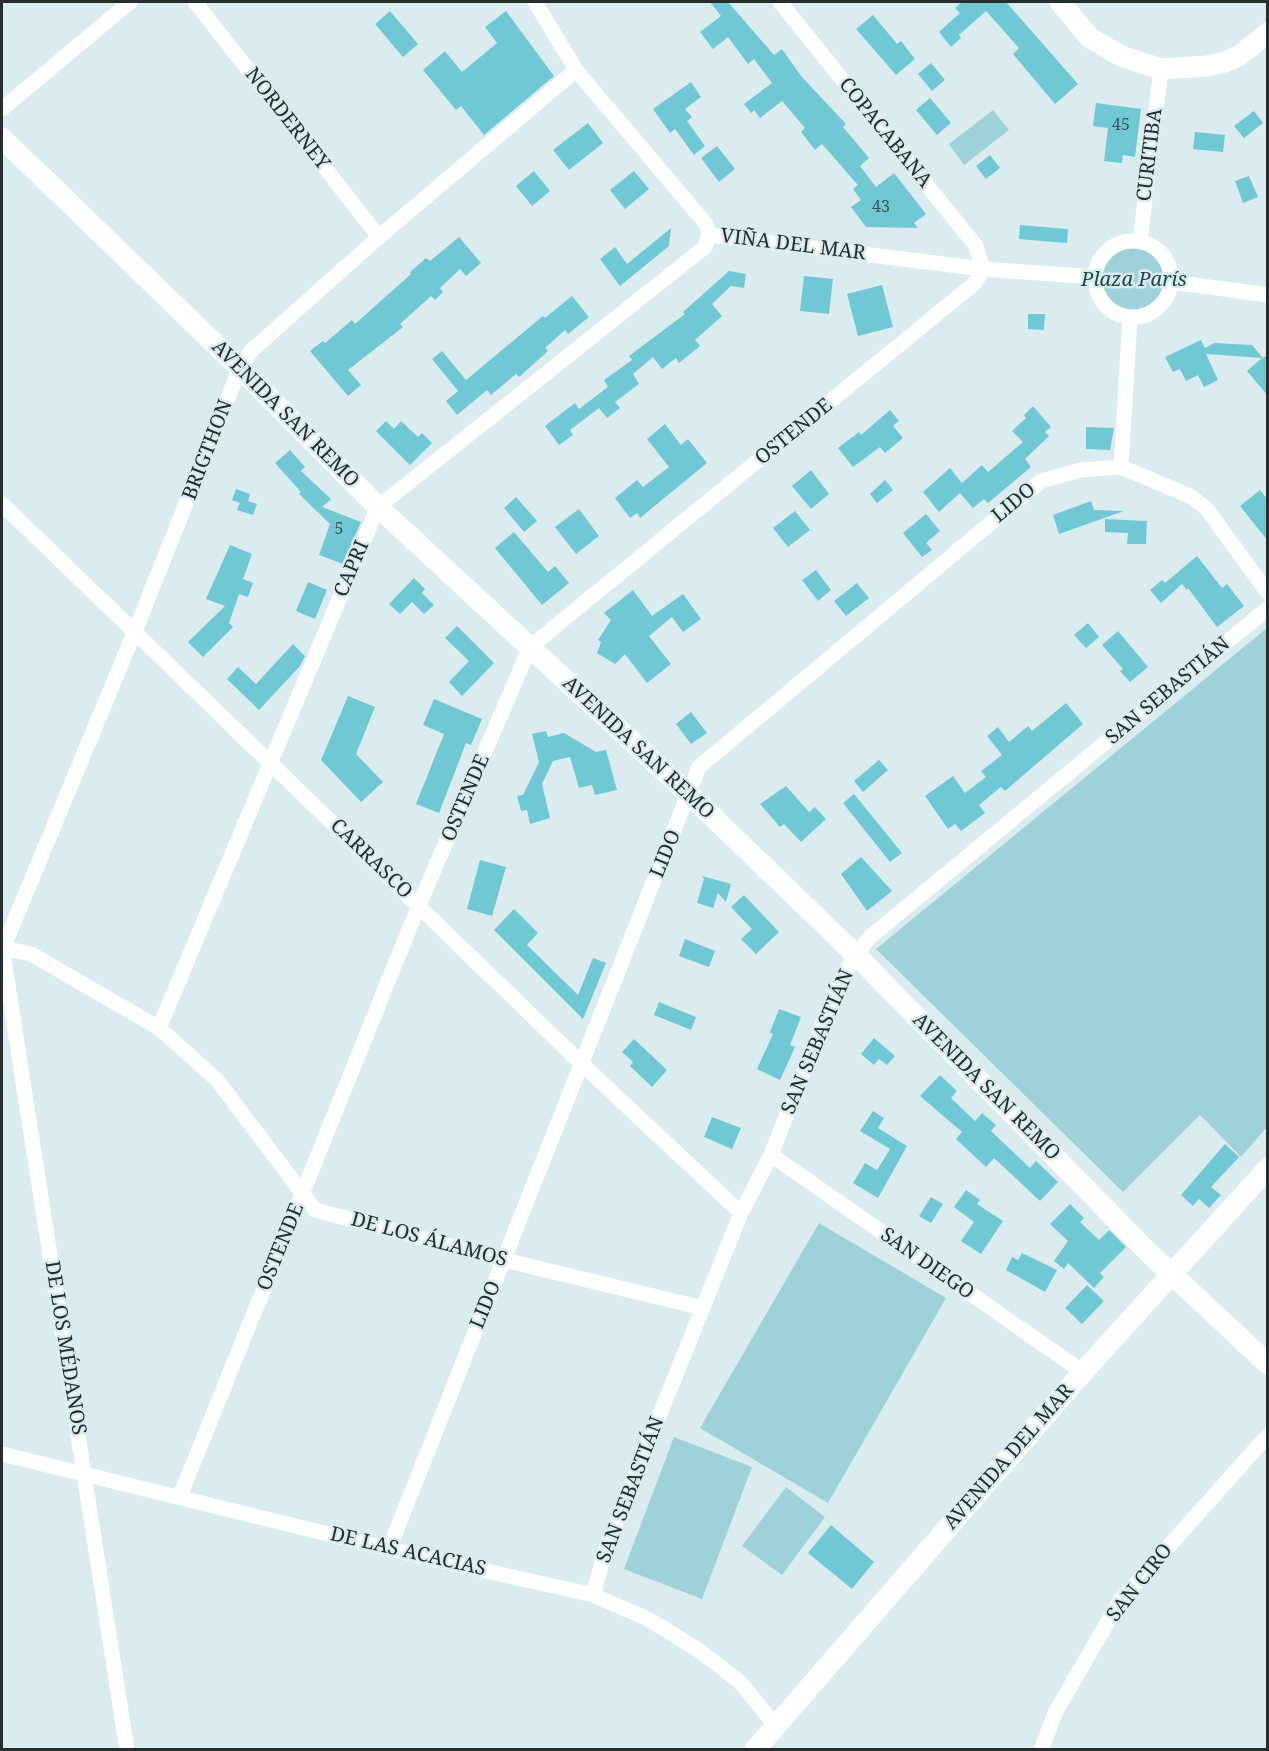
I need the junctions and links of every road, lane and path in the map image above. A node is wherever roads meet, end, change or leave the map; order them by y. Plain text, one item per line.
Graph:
1 (130, 2) edge
2 (195, 2) edge
3 (535, 2) edge
4 (780, 2) edge
5 (1060, 2) edge
6 (1268, 33) edge
7 (1161, 69) junction
8 (576, 70) junction
9 (2, 109) edge
10 (2, 138) edge
11 (709, 235) junction
12 (379, 237) junction
13 (1140, 241) junction
14 (982, 269) junction
15 (1095, 277) junction
16 (1172, 282) junction
17 (1268, 295) edge
18 (1130, 318) junction
19 (240, 368) junction
20 (1121, 467) junction
21 (2, 504) edge
22 (378, 507) junction
23 (1268, 593) edge
24 (1268, 608) edge
25 (135, 631) junction
26 (531, 647) junction
27 (271, 763) junction
28 (690, 795) junction
29 (419, 905) junction
30 (2, 948) edge
31 (856, 955) junction
32 (159, 1028) junction
33 (583, 1065) junction
34 (771, 1155) junction
35 (1268, 1168) edge
36 (302, 1194) junction
37 (741, 1213) junction
38 (504, 1260) junction
39 (1173, 1275) junction
40 (703, 1308) junction
41 (1268, 1364) edge
42 (1083, 1372) junction
43 (1268, 1435) edge
44 (2, 1454) edge
45 (85, 1475) junction
46 (180, 1496) junction
47 (389, 1549) junction
48 (593, 1595) junction
49 (776, 1726) junction
50 (127, 1749) edge
51 (755, 1749) edge
52 (1041, 1749) edge

1 - 9 street
2 - 12 street, NORDERNEY
3 - 8 street, VIÑA DEL MAR
4 - 14 street, COPACABANA
5 - 7 street
6 - 7 street
7 - 13 street, CURITIBA
8 - 11 street, VIÑA DEL MAR
8 - 12 street, BRIGTHON
10 - 19 street, AVENIDA SAN REMO
11 - 14 street, VIÑA DEL MAR
11 - 22 street, CAPRI
12 - 19 street, BRIGTHON
13 - 15 street
13 - 16 street
14 - 15 street, VIÑA DEL MAR
14 - 26 street, OSTENDE
15 - 18 street
16 - 17 street
16 - 18 street
18 - 20 street
19 - 22 street, AVENIDA SAN REMO
19 - 25 street, BRIGTHON
20 - 23 street, LIDO
20 - 28 street, LIDO
21 - 25 street, CARRASCO
22 - 26 street, AVENIDA SAN REMO
22 - 27 street, CAPRI
24 - 31 street, SAN SEBASTIÁN
25 - 27 street, CARRASCO
25 - 30 street, BRIGTHON
26 - 28 street, AVENIDA SAN REMO
26 - 29 street, OSTENDE
27 - 29 street, CARRASCO
27 - 32 street, CAPRI
28 - 31 street, AVENIDA SAN REMO
28 - 33 street, LIDO
29 - 33 street, CARRASCO
29 - 36 street, OSTENDE
30 - 32 street, DE LOS ÁLAMOS
30 - 45 street, DE LOS MÉDANOS
31 - 34 street, SAN SEBASTIÁN
31 - 39 street, AVENIDA SAN REMO
32 - 36 street, DE LOS ÁLAMOS
33 - 37 street, CARRASCO
33 - 38 street, LIDO
34 - 37 street, SAN SEBASTIÁN
34 - 42 street, SAN DIEGO
35 - 39 street, AVENIDA DEL MAR
36 - 38 street, DE LOS ÁLAMOS
36 - 46 street, OSTENDE
37 - 40 street, SAN SEBASTIÁN
38 - 40 street, DE LOS ÁLAMOS
38 - 47 street, LIDO
39 - 41 street, AVENIDA SAN REMO
39 - 42 street, AVENIDA DEL MAR
40 - 48 street, SAN SEBASTIÁN
42 - 49 street, AVENIDA DEL MAR
43 - 52 street, SAN CIRO
44 - 45 street, DE LAS ACACIAS
45 - 46 street, DE LAS ACACIAS
45 - 50 street, DE LOS MÉDANOS
46 - 47 street, DE LAS ACACIAS
47 - 48 street, DE LAS ACACIAS
48 - 49 street, DE LAS ACACIAS
49 - 51 street, AVENIDA DEL MAR

